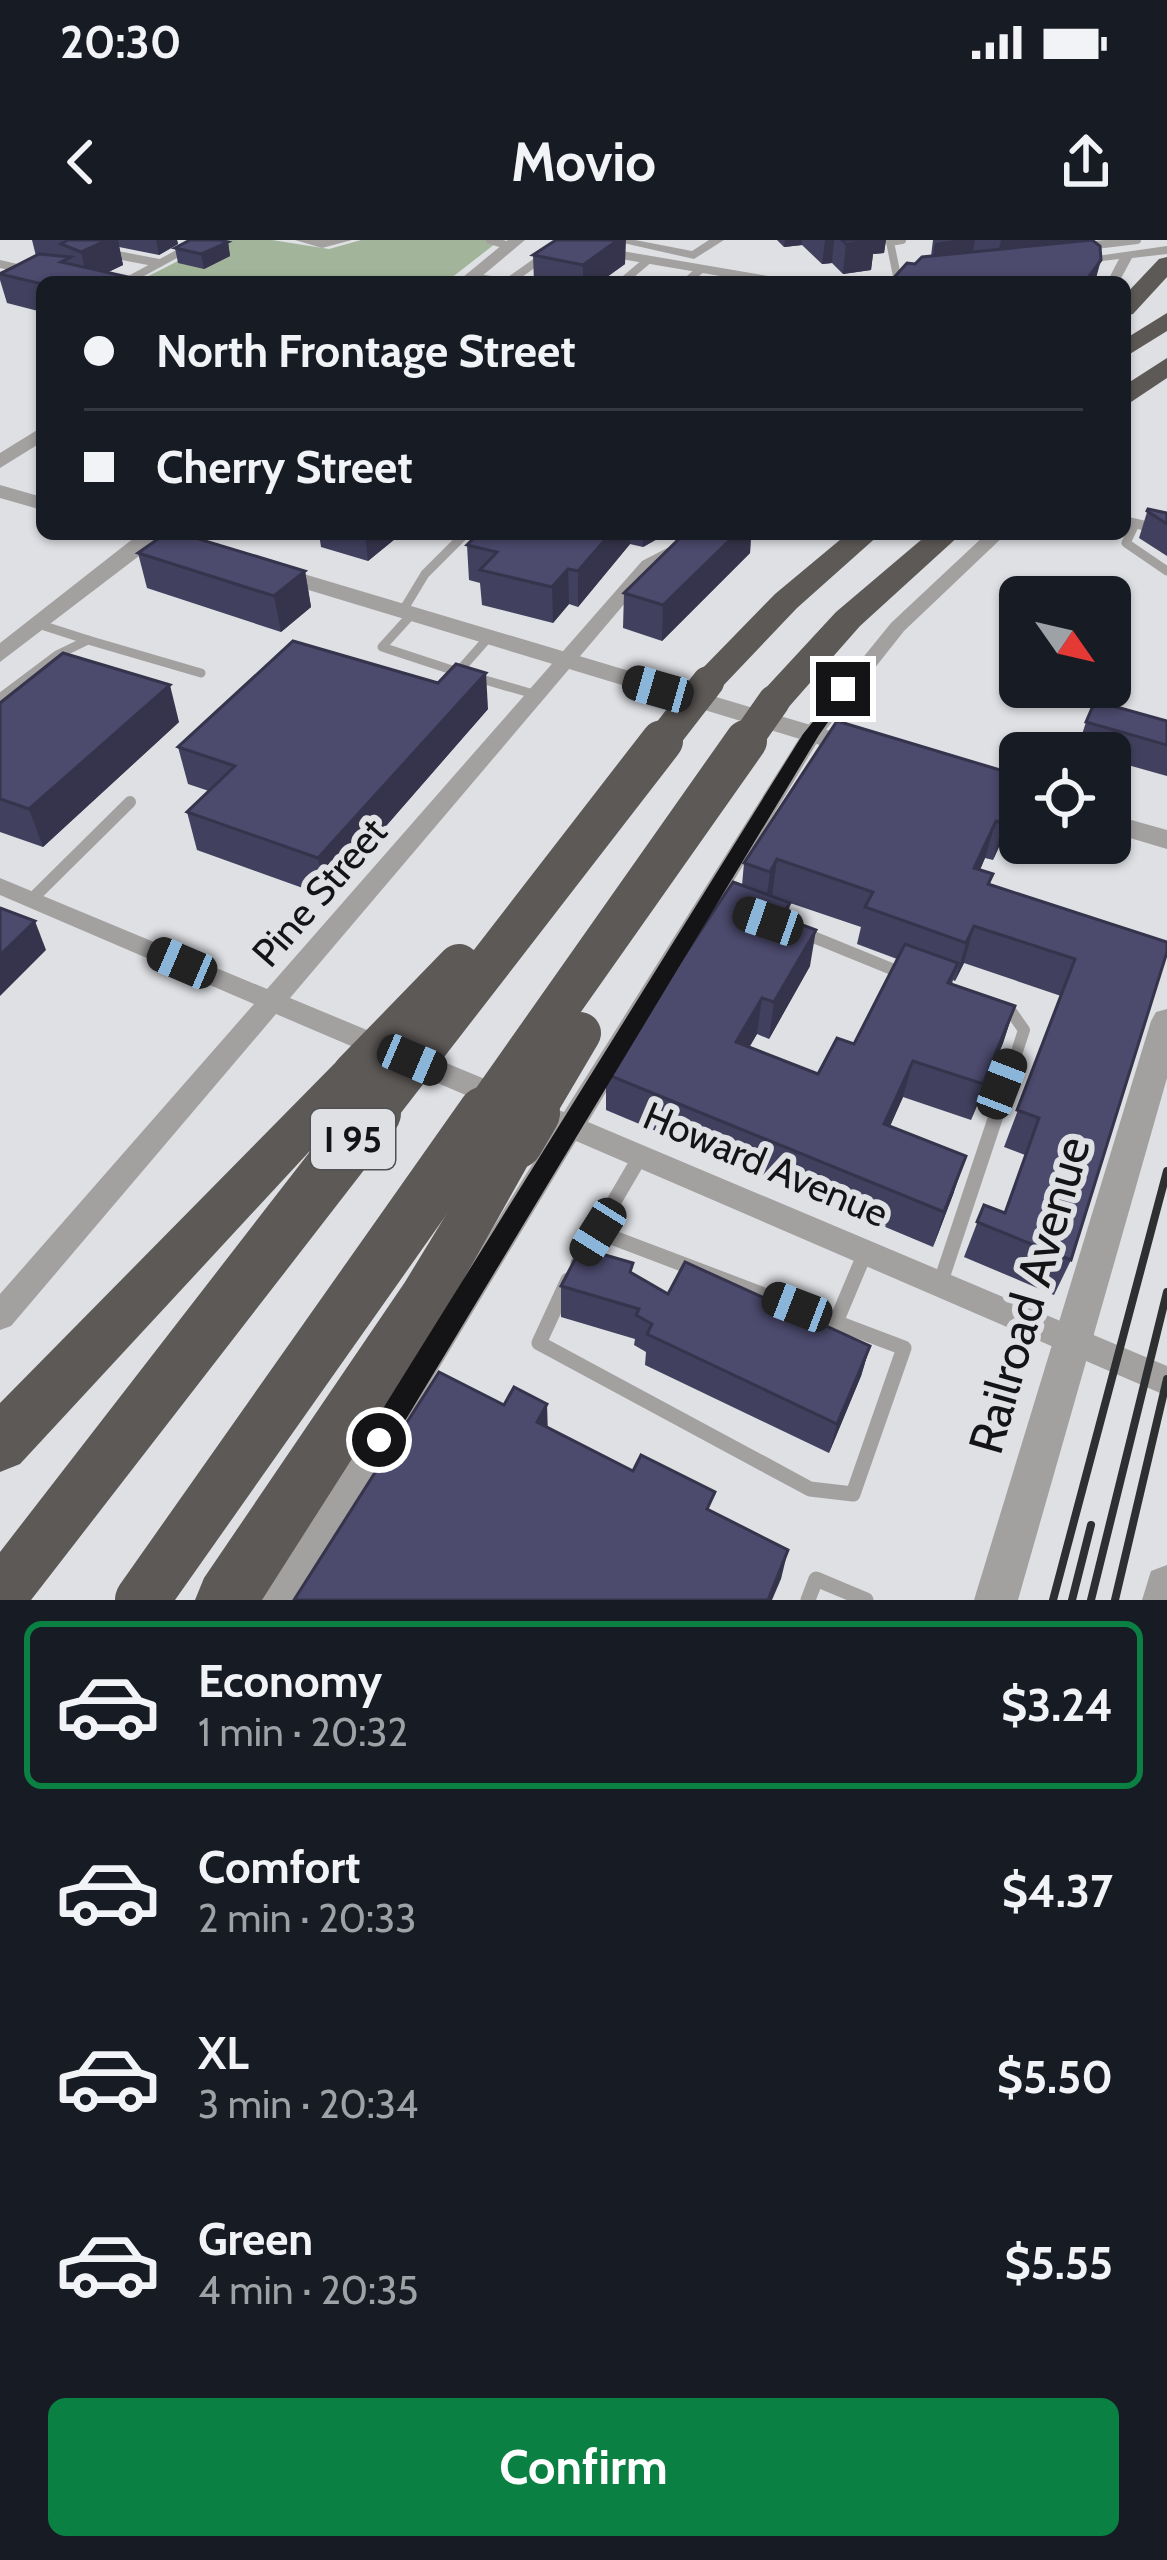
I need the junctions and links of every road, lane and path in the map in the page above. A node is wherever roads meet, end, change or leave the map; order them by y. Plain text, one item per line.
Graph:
1 (181, 240) edge
2 (302, 240) edge
3 (346, 240) edge
4 (616, 240) edge
5 (718, 240) edge
6 (902, 240) edge
7 (1137, 240) edge
8 (485, 241) edge
9 (200, 242) edge
10 (513, 243) edge
11 (553, 248) edge
12 (37, 250) edge
13 (1167, 250) edge
14 (96, 251) edge
15 (601, 251) edge
16 (1120, 255) junction
17 (649, 260) junction
18 (159, 263) junction
19 (1052, 263) edge
20 (1167, 264) edge
21 (1, 266) edge
22 (700, 270) junction
23 (49, 276) edge
24 (135, 276) edge
25 (473, 276) edge
26 (514, 276) edge
27 (629, 276) edge
28 (693, 276) edge
29 (740, 276) edge
30 (896, 276) edge
31 (1115, 276) edge
32 (1131, 303) edge
33 (1167, 320) edge
34 (1131, 346) edge
35 (1167, 366) edge
36 (1131, 393) edge
37 (1167, 398) edge
38 (1131, 420) edge
39 (36, 438) edge
40 (0, 462) edge
41 (0, 491) edge
42 (36, 502) edge
43 (1131, 523) edge
44 (1167, 531) edge
45 (144, 540) edge
46 (171, 540) edge
47 (459, 540) edge
48 (696, 540) edge
49 (858, 540) edge
50 (939, 540) edge
51 (990, 540) edge
52 (1127, 540) edge
53 (1167, 571) edge
54 (406, 613) junction
55 (38, 623) junction
56 (488, 638) junction
57 (88, 640) junction
58 (0, 655) edge
59 (565, 662) junction
60 (201, 674) dead end
61 (485, 680) edge
62 (537, 695) junction
63 (0, 698) edge
64 (812, 734) junction
65 (892, 758) edge
66 (130, 802) dead end
67 (1131, 829) edge
68 (1167, 840) edge
69 (568, 860) junction
70 (0, 886) edge
71 (32, 899) junction
72 (793, 929) edge
73 (925, 982) edge
74 (565, 994) junction
75 (272, 1001) junction
76 (990, 1005) edge
77 (1167, 1021) edge
78 (570, 1127) junction
79 (640, 1156) junction
80 (598, 1232) junction
81 (866, 1252) junction
82 (940, 1284) junction
83 (0, 1316) edge
84 (836, 1322) junction
85 (1072, 1340) junction
86 (1167, 1381) edge
87 (0, 1444) edge
88 (1167, 1587) edge
89 (0, 1596) edge
90 (142, 1600) edge
91 (226, 1600) edge
92 (279, 1600) edge
93 (808, 1600) edge
94 (866, 1600) edge
95 (996, 1600) edge
96 (1164, 1600) edge

1 - 9 lane
2 - 3 street
4 - 5 street
6 - 30 lane
7 - 16 lane
8 - 10 lane
9 - 18 street
10 - 25 street
11 - 26 lane
12 - 21 street
13 - 16 street
14 - 18 lane
15 - 17 lane
16 - 19 street
16 - 31 street
17 - 22 lane
17 - 27 lane
18 - 24 street
20 - 32 highway
21 - 23 street
22 - 28 lane
22 - 29 lane
33 - 34 highway
35 - 36 highway
37 - 38 highway
39 - 40 street
41 - 42 street
43 - 44 street
45 - 55 street
46 - 54 street
47 - 54 lane
48 - 59 street, Pine Street
49 - 69 highway, I 95, bridge
50 - 74 highway, I 95, bridge
51 - 64 street
52 - 53 lane
54 - 56 street
54 - 56 lane
55 - 57 lane
55 - 58 street
56 - 59 street
57 - 60 lane
57 - 63 lane
59 - 62 street, Pine Street
59 - 64 street
61 - 62 lane
62 - 75 street, Pine Street
64 - 65 street
64 - 78 street
66 - 71 lane
67 - 68 street
69 - 87 highway, bridge
69 - 89 highway, I 95, bridge
70 - 71 street, Howard Avenue
71 - 75 street, Howard Avenue
72 - 73 lane
74 - 90 highway, I 95, bridge
74 - 91 highway, bridge
75 - 78 street, Howard Avenue
75 - 83 street, Pine Street
76 - 82 lane
77 - 85 street, Railroad Avenue
78 - 79 street, Howard Avenue
78 - 92 street
79 - 80 lane
79 - 81 street, Howard Avenue
80 - 84 lane
80 - 84 lane
81 - 82 street, Howard Avenue
81 - 84 lane
82 - 85 street, Howard Avenue
85 - 86 street, Howard Avenue
85 - 95 street, Railroad Avenue
88 - 96 street
93 - 94 lane

